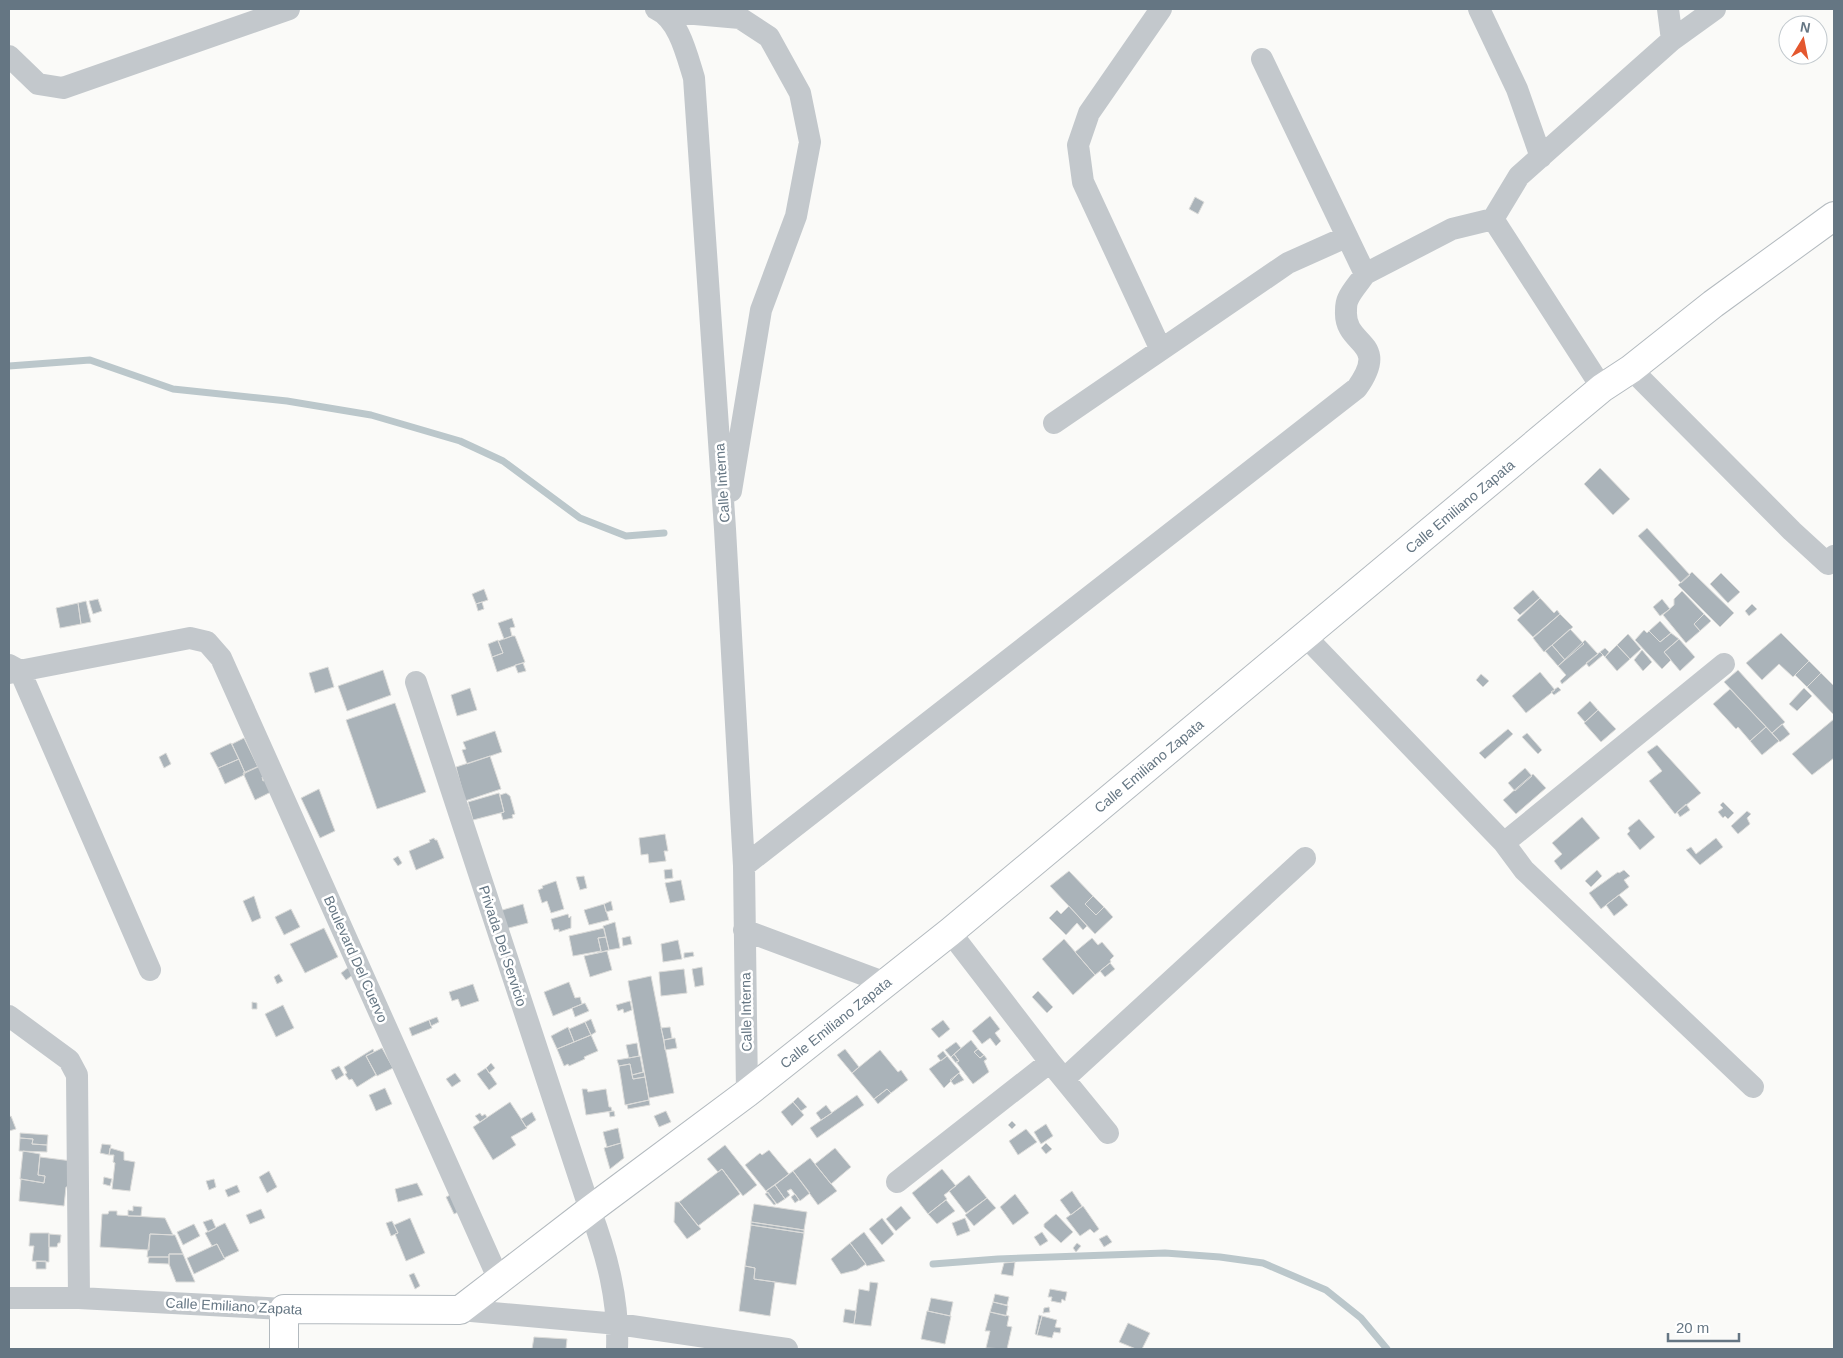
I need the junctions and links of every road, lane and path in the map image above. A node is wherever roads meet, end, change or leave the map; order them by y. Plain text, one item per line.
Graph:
1 (289, 9) edge
2 (1161, 9) edge
3 (1479, 9) edge
4 (1668, 9) edge
5 (1714, 9) edge
6 (658, 10) edge
7 (1672, 40) junction
8 (9, 56) edge
9 (1262, 59) dead end
10 (1541, 157) junction
11 (1834, 216) edge
12 (1493, 219) junction
13 (1346, 237) junction
14 (1365, 274) junction
15 (1161, 350) junction
16 (1631, 369) junction
17 (1602, 388) junction
18 (1054, 423) dead end
19 (725, 530) junction
20 (1832, 563) edge
21 (1304, 635) junction
22 (1724, 664) dead end
23 (13, 670) edge
24 (416, 682) dead end
25 (1504, 843) junction
26 (1305, 858) dead end
27 (744, 866) junction
28 (744, 930) junction
29 (950, 932) junction
30 (150, 970) dead end
31 (886, 983) junction
32 (9, 1016) edge
33 (1050, 1062) junction
34 (1064, 1079) junction
35 (1753, 1087) dead end
36 (747, 1093) junction
37 (1108, 1133) dead end
38 (897, 1182) dead end
39 (590, 1210) junction
40 (499, 1280) junction
41 (9, 1298) edge
42 (79, 1298) junction
43 (284, 1309) junction
44 (460, 1310) junction
45 (618, 1324) junction
46 (284, 1349) edge
47 (617, 1349) edge
48 (787, 1349) edge

1 - 8 street
2 - 15 street
3 - 10 street
4 - 7 street
5 - 7 street
6 - 19 street, Calle Interna
6 - 19 street
7 - 10 street
9 - 13 street
10 - 12 street
11 - 16 main road, Calle Emiliano Zapata
12 - 14 street
12 - 17 street
13 - 14 street
13 - 15 street
14 - 27 street
15 - 18 street
16 - 17 main road, Calle Emiliano Zapata
16 - 20 street
17 - 21 main road, Calle Emiliano Zapata
19 - 27 street, Calle Interna
21 - 25 street
21 - 29 main road, Calle Emiliano Zapata
22 - 25 street
23 - 30 street
23 - 40 street, Boulevard Del Cuervo
24 - 39 street, Privada Del Servicio
25 - 35 street
26 - 34 street
27 - 28 street, Calle Interna
28 - 31 street
28 - 36 street, Calle Interna
29 - 31 main road, Calle Emiliano Zapata
29 - 33 street
31 - 36 main road, Calle Emiliano Zapata
32 - 42 street
33 - 34 street
33 - 38 street
34 - 37 street
36 - 39 main road, Calle Emiliano Zapata
39 - 40 main road, Calle Emiliano Zapata
39 - 45 street, Privada Del Servicio
40 - 44 main road, Calle Emiliano Zapata
41 - 42 street, Calle Emiliano Zapata
42 - 43 street, Calle Emiliano Zapata
43 - 44 main road, Calle Emiliano Zapata
43 - 46 main road
44 - 45 street, Calle Emiliano Zapata
45 - 47 street, Privada Del Servicio
45 - 48 street, Calle Emiliano Zapata

